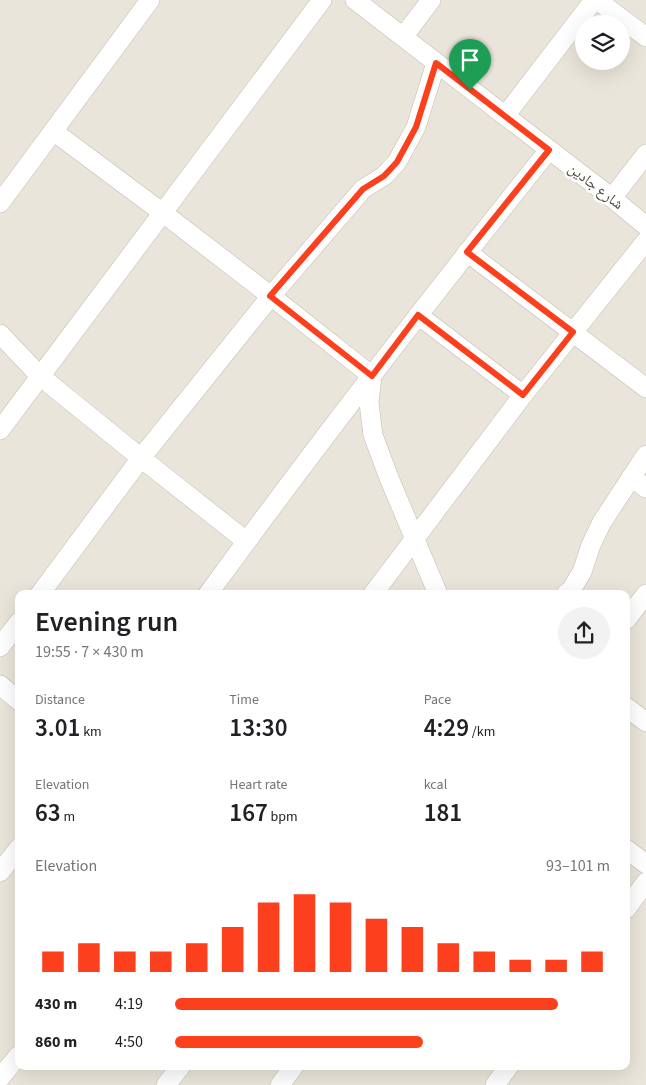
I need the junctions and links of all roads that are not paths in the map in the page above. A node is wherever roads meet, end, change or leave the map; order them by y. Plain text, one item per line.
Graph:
1 (150, 0) edge
2 (322, 0) edge
3 (355, 0) edge
4 (431, 0) edge
5 (595, 0) edge
6 (403, 37) junction
7 (646, 37) edge
8 (436, 63) junction
9 (505, 116) junction
10 (53, 132) junction
11 (549, 150) junction
12 (646, 154) edge
13 (612, 198) junction
14 (0, 203) edge
15 (163, 213) junction
16 (646, 226) edge
17 (646, 241) edge
18 (467, 252) junction
19 (270, 296) junction
20 (418, 315) junction
21 (573, 332) junction
22 (0, 334) edge
23 (40, 376) junction
24 (372, 376) junction
25 (646, 388) edge
26 (523, 395) junction
27 (0, 430) edge
28 (646, 455) edge
29 (141, 458) junction
30 (631, 477) junction
31 (646, 488) edge
32 (414, 540) junction
33 (246, 541) junction
34 (43, 590) edge
35 (211, 590) edge
36 (376, 590) edge
37 (436, 590) edge
38 (571, 590) edge
39 (646, 594) edge
40 (630, 615) edge
41 (15, 627) edge
42 (0, 647) edge
43 (0, 686) edge
44 (15, 698) edge
45 (630, 710) edge
46 (646, 722) edge
47 (630, 852) edge
48 (15, 853) edge
49 (646, 864) edge
50 (0, 872) edge
51 (646, 882) edge
52 (630, 904) edge
53 (15, 1059) edge
54 (178, 1070) edge
55 (291, 1070) edge
56 (506, 1070) edge
57 (0, 1078) edge
58 (166, 1085) edge
59 (280, 1085) edge
60 (495, 1085) edge

1 - 10 street
2 - 15 street
3 - 6 street, شارع جادين
4 - 6 street
5 - 7 street
5 - 9 street
6 - 8 street, شارع جادين
8 - 9 street, شارع جادين
8 - 19 street
9 - 11 street, شارع جادين
10 - 14 street
10 - 15 street
11 - 13 street, شارع جادين
11 - 18 street
12 - 13 street
13 - 16 street, شارع جادين
15 - 19 street
15 - 23 street
17 - 21 street
18 - 20 street
18 - 21 street
19 - 24 street
19 - 29 street
20 - 24 street
20 - 26 street
21 - 25 street
21 - 26 street
22 - 23 street
23 - 27 street
23 - 29 street
24 - 32 street
24 - 33 street
26 - 32 street
28 - 30 street
29 - 33 street
29 - 34 street
30 - 31 street
30 - 38 street
32 - 36 street
32 - 37 street
33 - 35 street
39 - 40 street
41 - 42 street
43 - 44 street
45 - 46 street
47 - 49 street
48 - 50 street
51 - 52 street
53 - 57 street
54 - 58 street
55 - 59 street
56 - 60 street

